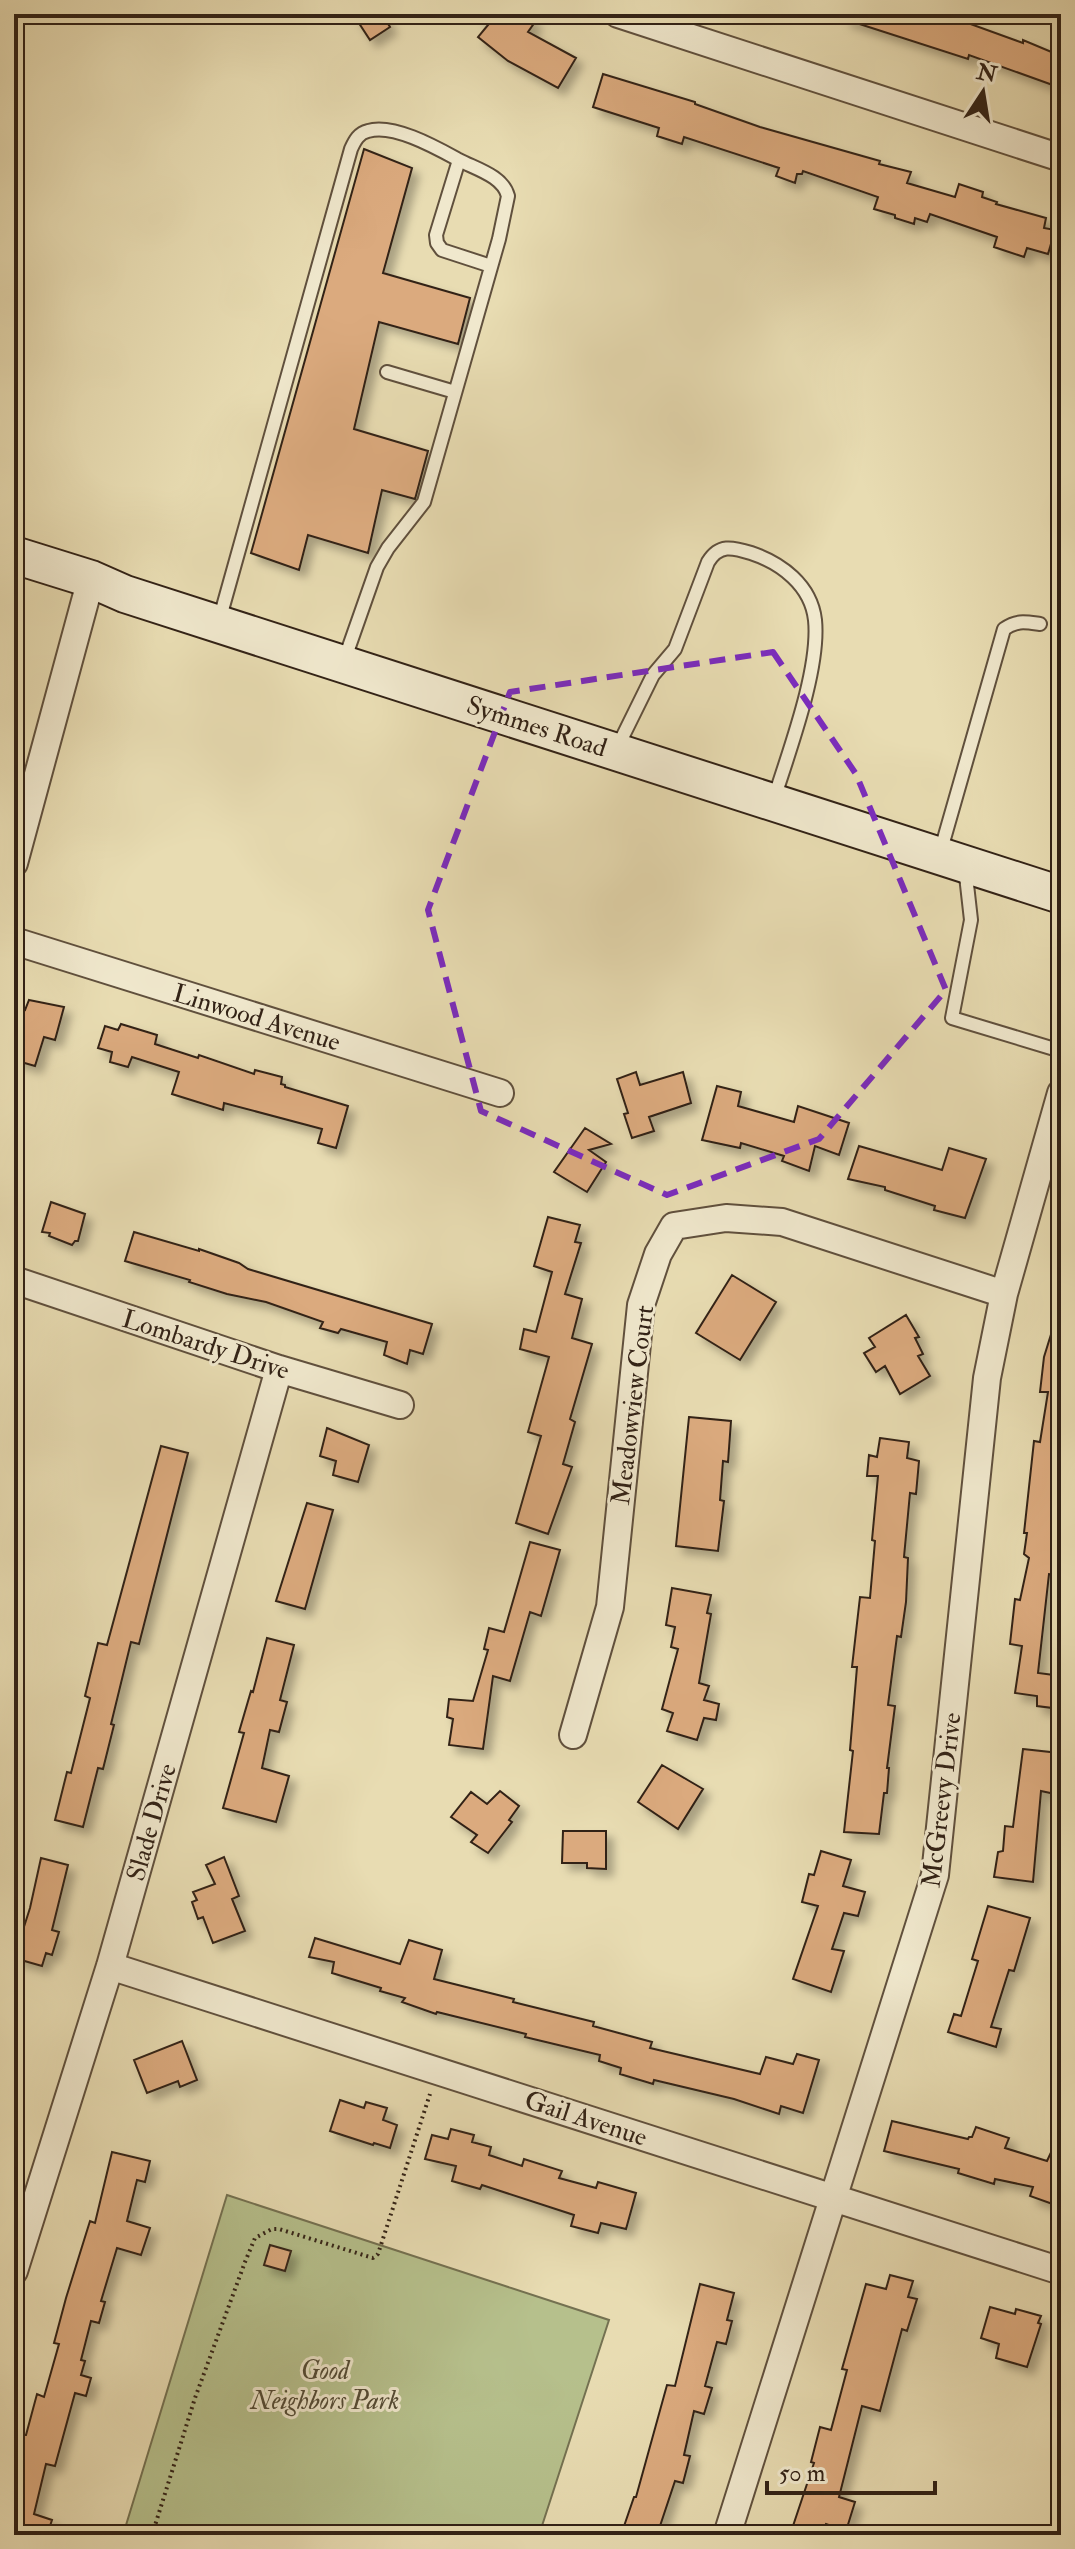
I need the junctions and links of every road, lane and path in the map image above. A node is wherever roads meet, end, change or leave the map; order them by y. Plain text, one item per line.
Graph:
1 (618, 14) edge
2 (1061, 158) edge
3 (459, 160) junction
4 (491, 266) junction
5 (387, 372) dead end
6 (455, 392) junction
7 (14, 555) edge
8 (91, 579) junction
9 (218, 624) junction
10 (1040, 624) dead end
11 (343, 664) junction
12 (616, 752) junction
13 (773, 802) junction
14 (16, 849) edge
15 (952, 860) junction
16 (1061, 895) edge
17 (14, 941) edge
18 (1061, 1051) edge
19 (500, 1093) dead end
20 (1061, 1093) edge
21 (14, 1280) edge
22 (1004, 1294) junction
23 (279, 1369) junction
24 (400, 1405) dead end
25 (573, 1735) dead end
26 (110, 1966) junction
27 (438, 2071) junction
28 (832, 2197) junction
29 (14, 2271) edge
30 (1061, 2271) edge
31 (152, 2535) edge
32 (727, 2535) edge

1 - 2 street
3 - 4 lane
3 - 4 lane
3 - 9 lane
4 - 6 lane
5 - 6 lane
6 - 11 lane
7 - 8 main road, Symmes Road
8 - 9 main road, Symmes Road
8 - 14 street
9 - 11 main road, Symmes Road
10 - 15 lane
11 - 12 main road, Symmes Road
12 - 13 main road, Symmes Road
12 - 13 lane
13 - 15 main road, Symmes Road
15 - 16 main road, Symmes Road
15 - 18 lane
17 - 19 street, Linwood Avenue
20 - 22 street, McGreevy Drive
21 - 23 street, Lombardy Drive
22 - 25 street, Meadowview Court
22 - 28 street, McGreevy Drive
23 - 24 street, Lombardy Drive
23 - 26 street, Slade Drive
26 - 27 street, Gail Avenue
26 - 29 street, Slade Drive
27 - 28 street, Gail Avenue
27 - 31 path
28 - 30 street, Gail Avenue
28 - 32 street, McGreevy Drive

